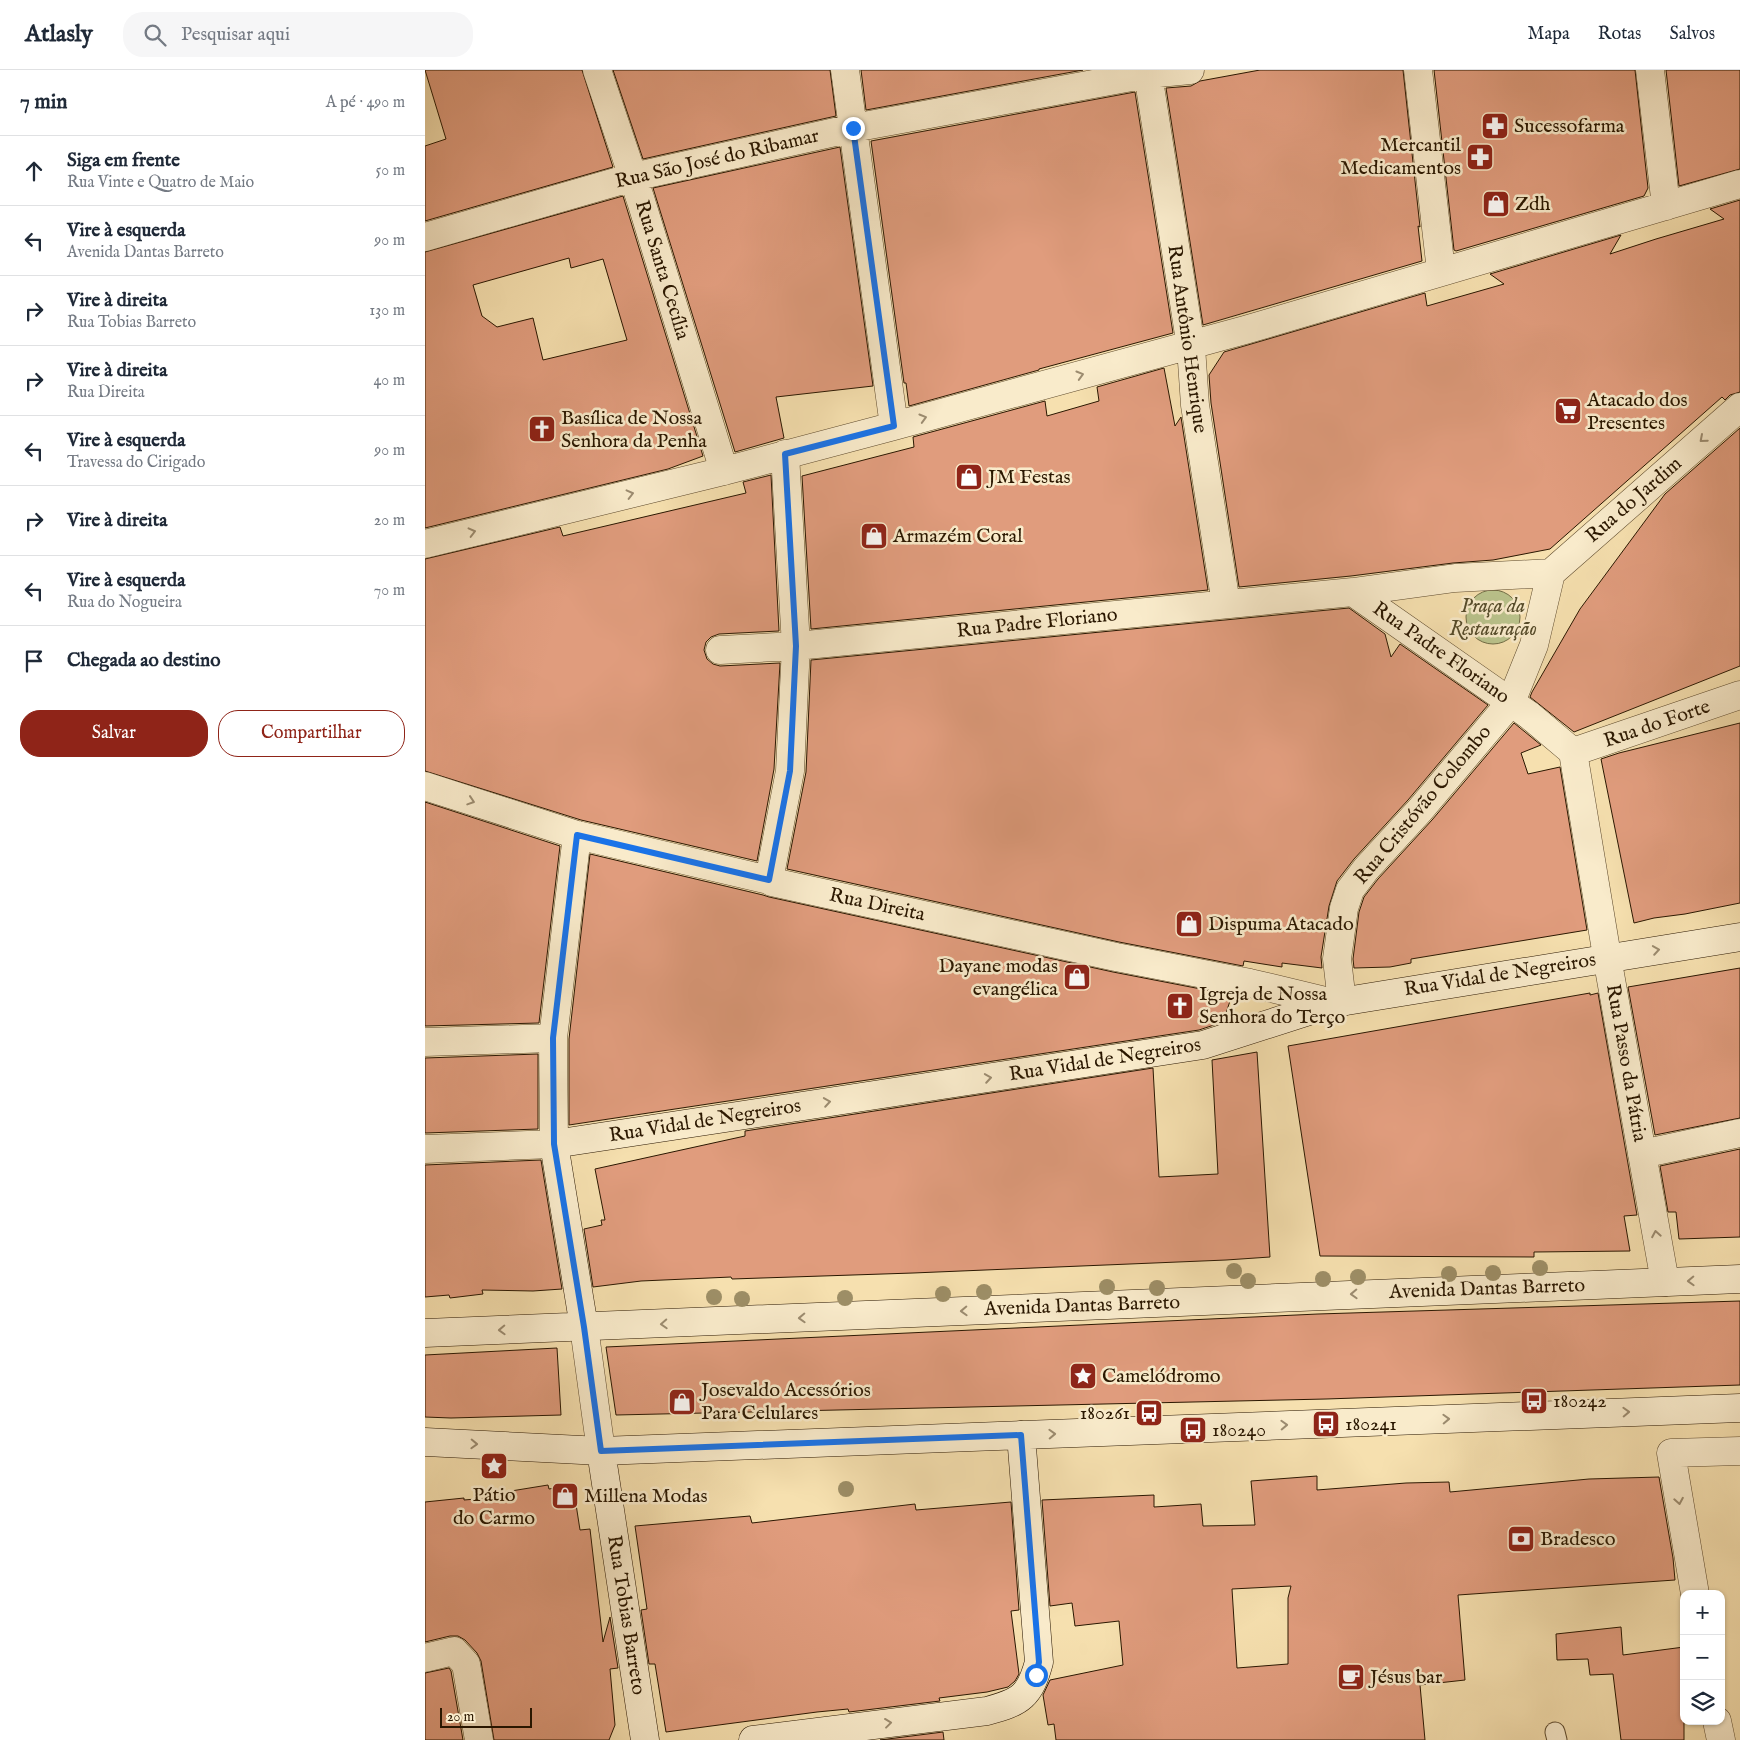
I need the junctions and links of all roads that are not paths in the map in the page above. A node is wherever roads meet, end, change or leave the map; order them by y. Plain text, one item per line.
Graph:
1 (597, 70) edge
2 (845, 70) edge
3 (1190, 70) edge
4 (1418, 70) edge
5 (1650, 70) edge
6 (1148, 74) junction
7 (853, 128) junction
8 (633, 177) junction
9 (1740, 184) edge
10 (1666, 206) junction
11 (425, 237) edge
12 (1441, 271) junction
13 (1190, 344) junction
14 (1740, 407) edge
15 (894, 426) junction
16 (785, 454) junction
17 (724, 471) junction
18 (425, 544) edge
19 (1551, 573) junction
20 (1353, 592) junction
21 (1226, 604) junction
22 (796, 646) junction
23 (720, 650) dead end
24 (1740, 695) edge
25 (1520, 708) junction
26 (1573, 752) junction
27 (425, 786) edge
28 (577, 835) junction
29 (769, 880) junction
30 (1740, 937) edge
31 (1608, 958) junction
32 (1338, 1002) junction
33 (553, 1038) junction
34 (425, 1042) edge
35 (1740, 1133) edge
36 (554, 1144) junction
37 (425, 1149) edge
38 (1642, 1154) junction
39 (1740, 1279) edge
40 (1665, 1282) junction
41 (584, 1327) junction
42 (425, 1333) edge
43 (1740, 1408) edge
44 (1021, 1435) junction
45 (425, 1442) edge
46 (601, 1451) junction
47 (1740, 1451) edge
48 (1694, 1590) edge
49 (425, 1658) edge
50 (1718, 1725) edge
51 (479, 1740) edge
52 (645, 1740) edge
53 (753, 1740) edge
54 (1721, 1740) edge

1 - 8 street, Rua Santa Cecília
2 - 7 street
3 - 6 street, Rua São José do Ribamar
4 - 12 street
5 - 10 street
6 - 7 street, Rua São José do Ribamar
6 - 13 street, Rua Antônio Henrique
7 - 8 street, Rua São José do Ribamar
7 - 15 street
8 - 11 street, Rua São José do Ribamar
8 - 17 street, Rua Santa Cecília
9 - 10 street
10 - 12 street
12 - 13 street
15 -> 13 street
13 - 21 street, Rua Antônio Henrique
14 -> 19 street, Rua do Jardim
15 - 16 street
16 - 17 street
16 - 22 street
18 -> 17 street
19 - 20 street, Rua Padre Floriano
19 - 25 street
20 - 21 street, Rua Padre Floriano
20 - 25 street, Rua Padre Floriano
21 - 22 street, Rua Padre Floriano
22 - 23 street, Rua Padre Floriano
22 - 29 street
24 - 26 street, Rua do Forte
25 - 26 street
25 - 32 street, Rua Cristóvão Colombo
26 - 31 street, Rua Passo da Pátria
27 -> 28 street, Rua Direita
28 - 29 street, Rua Direita
28 - 33 street, Rua Tobias Barreto
29 - 32 street, Rua Direita
31 -> 30 street, Rua Vidal de Negreiros
31 - 32 street, Rua Vidal de Negreiros
31 - 38 street, Rua Passo da Pátria
36 -> 32 street, Rua Vidal de Negreiros
33 - 34 street
33 - 36 street, Rua Tobias Barreto
35 - 38 street
36 - 37 street, Rua Vidal de Negreiros
36 - 41 street, Rua Tobias Barreto
40 -> 38 street, Rua Passo da Pátria
39 -> 40 street, Avenida Dantas Barreto
40 -> 41 street, Avenida Dantas Barreto
41 -> 42 street, Avenida Dantas Barreto
41 - 46 street, Rua Tobias Barreto
44 -> 43 street
44 - 46 street
53 -> 44 street
45 -> 46 street
46 - 52 street, Rua Tobias Barreto
47 -> 48 street
49 - 51 street
50 - 54 street

